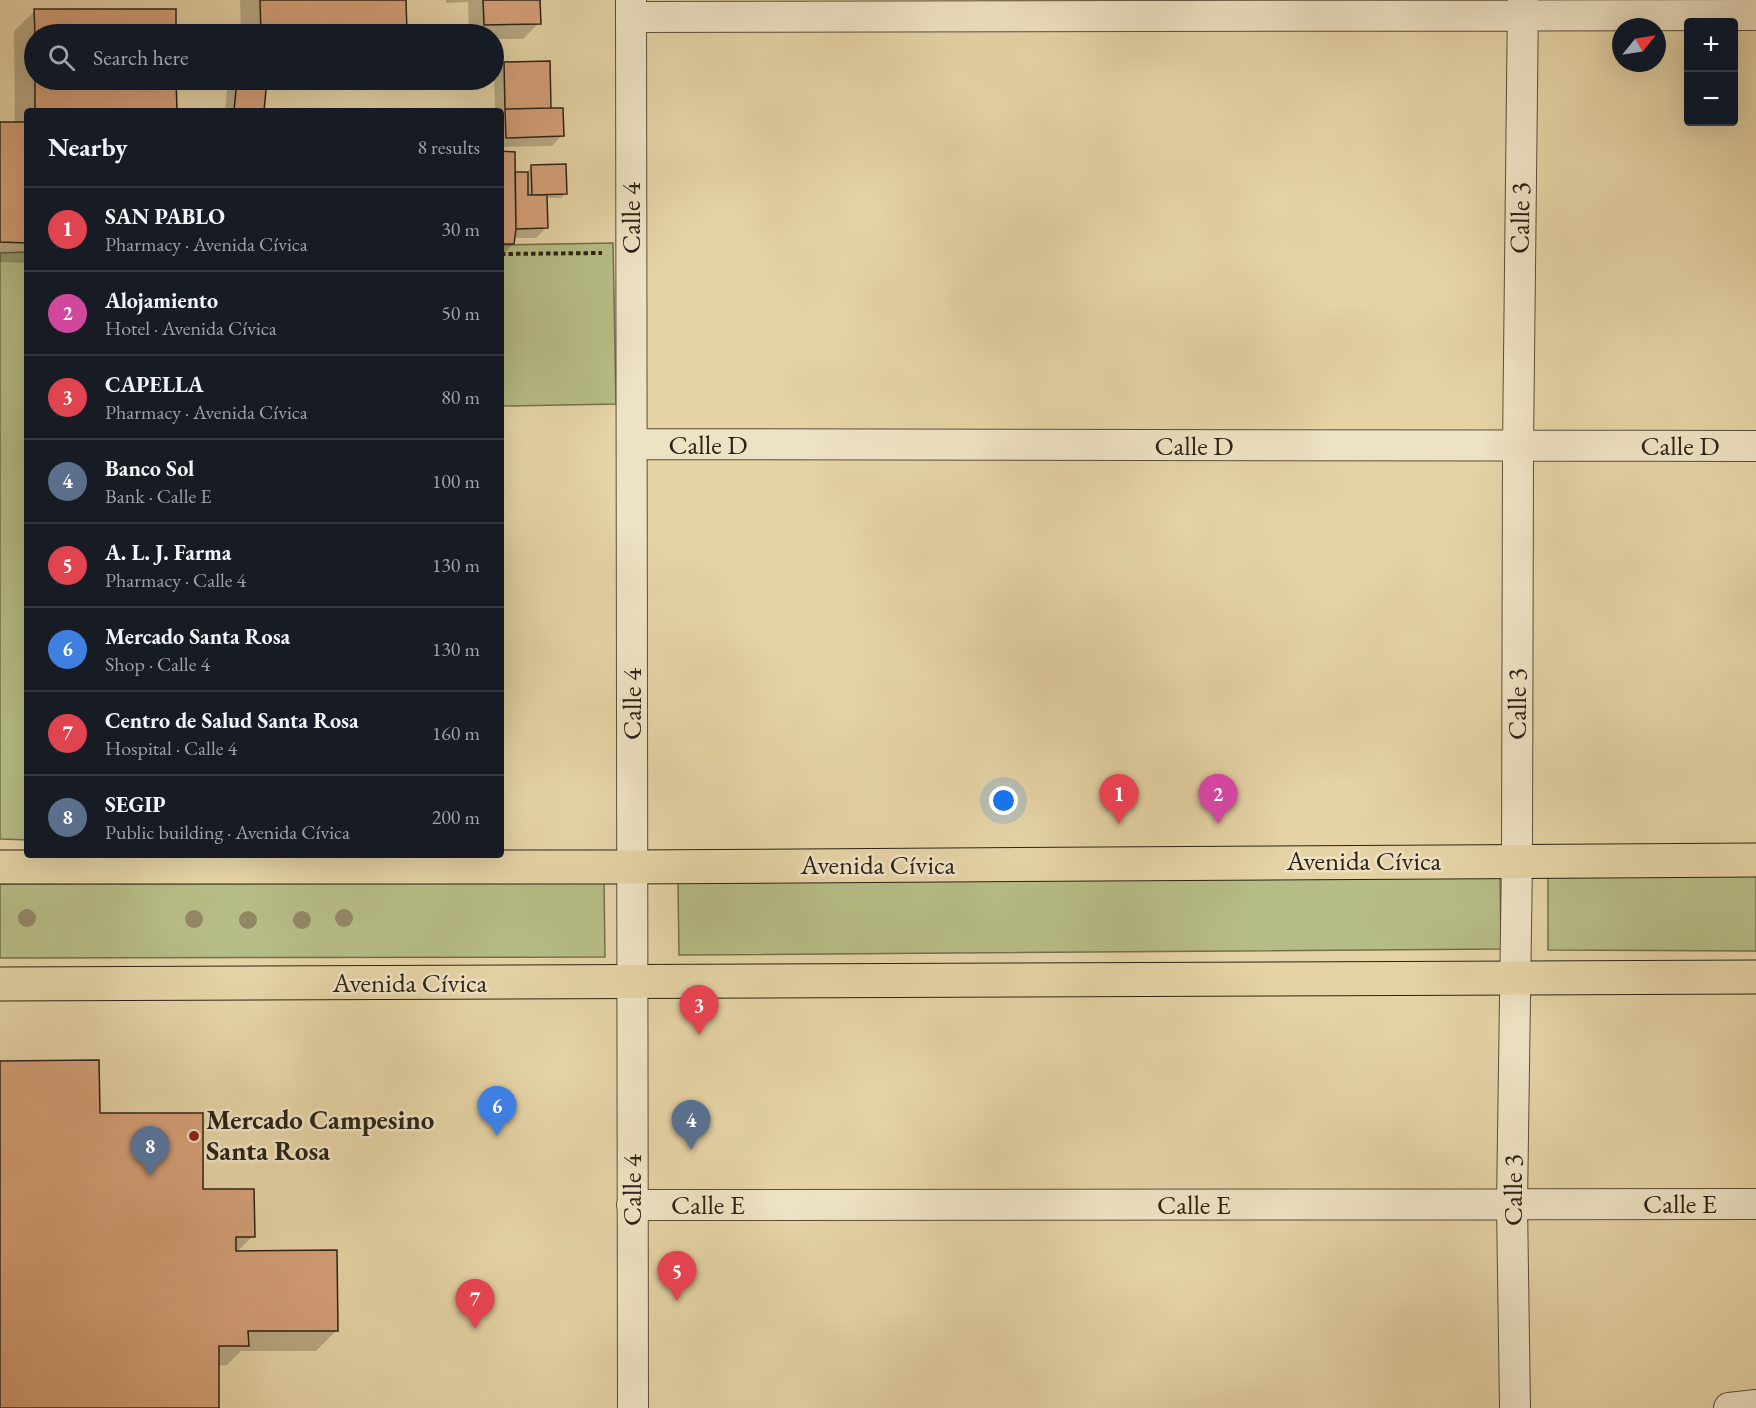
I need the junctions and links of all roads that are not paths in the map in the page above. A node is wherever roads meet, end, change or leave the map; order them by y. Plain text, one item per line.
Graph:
1 (631, 8) edge
2 (1523, 8) edge
3 (1756, 15) edge
4 (632, 444) junction
5 (1756, 446) edge
6 (1518, 447) junction
7 (1517, 860) junction
8 (1756, 860) edge
9 (0, 867) edge
10 (632, 867) junction
11 (1515, 977) junction
12 (1756, 977) edge
13 (632, 982) junction
14 (0, 984) edge
15 (1512, 1204) junction
16 (1756, 1204) edge
17 (632, 1206) junction
18 (1756, 1405) edge
19 (633, 1408) edge
20 (1515, 1408) edge
21 (1729, 1408) edge

1 - 2 street
1 - 4 street, Calle 4
2 - 3 street
2 - 6 street, Calle 3
4 - 6 street, Calle D
4 - 10 street, Calle 4
5 - 6 street, Calle D
6 - 7 street, Calle 3
7 - 8 main road, Avenida Cívica
7 - 10 main road, Avenida Cívica
7 - 11 street, Calle 3
9 - 10 main road, Avenida Cívica
10 - 13 street, Calle 4
11 - 12 main road, Avenida Cívica
11 - 13 main road, Avenida Cívica
11 - 15 street, Calle 3
13 - 14 main road, Avenida Cívica
13 - 17 street, Calle 4
15 - 16 street, Calle E
15 - 17 street, Calle E
15 - 20 street, Calle 3
17 - 19 street, Calle 4
18 - 21 street

